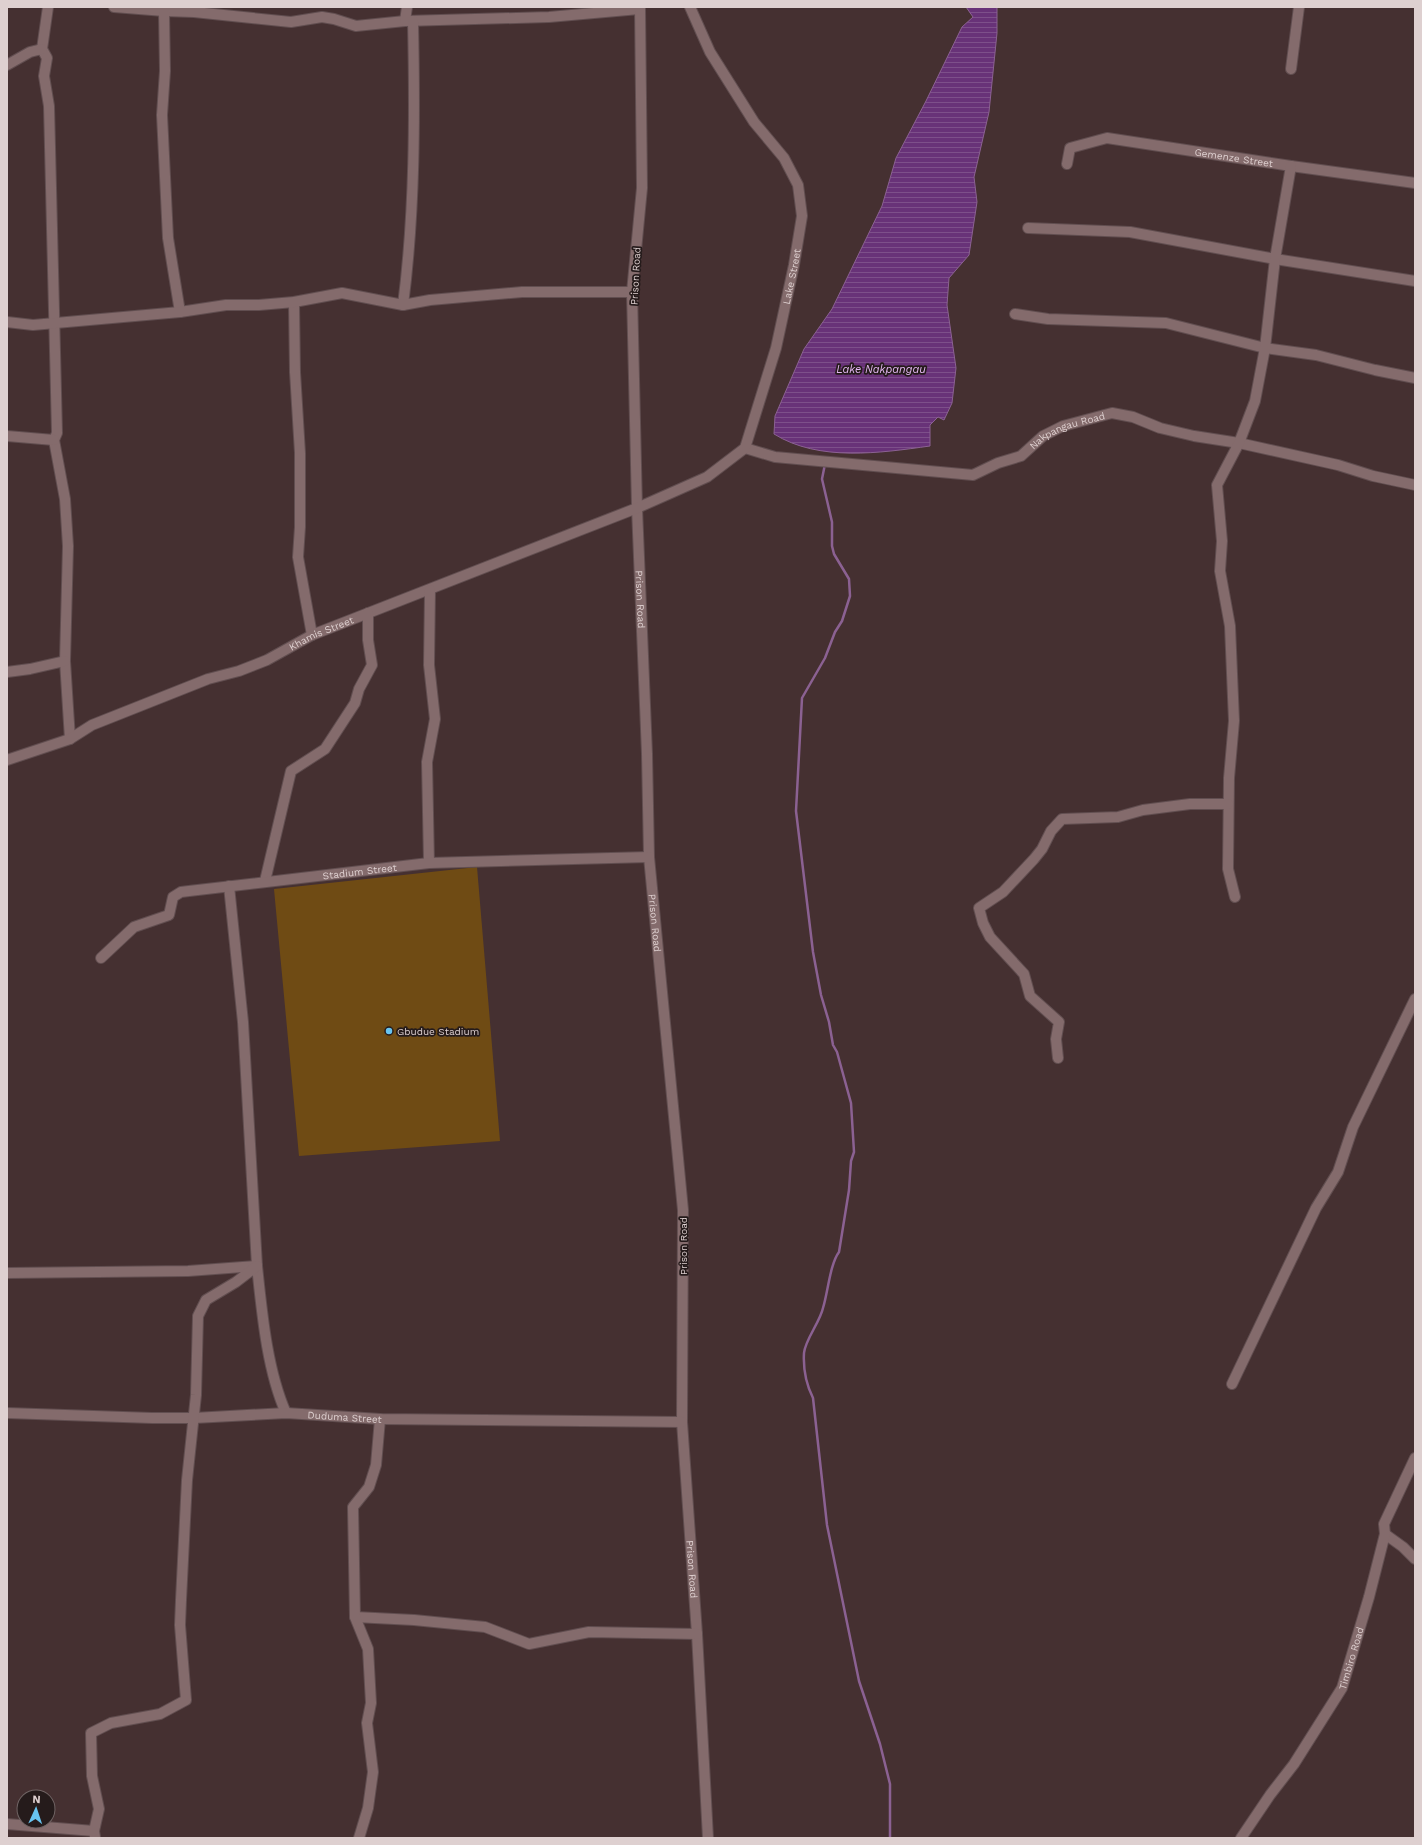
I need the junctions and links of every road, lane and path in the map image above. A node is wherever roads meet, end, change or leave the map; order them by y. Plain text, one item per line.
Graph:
1 (48, 7) edge
2 (114, 7) edge
3 (406, 7) edge
4 (690, 7) edge
5 (1299, 7) edge
6 (640, 8) edge
7 (194, 9) edge
8 (164, 12) junction
9 (409, 21) junction
10 (42, 49) junction
11 (7, 65) edge
12 (1291, 69) dead end
13 (1067, 164) dead end
14 (1291, 166) junction
15 (1415, 183) edge
16 (1028, 228) dead end
17 (1275, 260) junction
18 (1415, 281) edge
19 (632, 292) junction
20 (294, 302) junction
21 (403, 305) junction
22 (180, 312) junction
23 (1015, 314) dead end
24 (7, 322) edge
25 (53, 323) junction
26 (1265, 348) junction
27 (1415, 378) edge
28 (7, 436) edge
29 (54, 440) junction
30 (1239, 443) junction
31 (745, 448) junction
32 (1415, 485) edge
33 (636, 508) junction
34 (430, 590) junction
35 (368, 614) junction
36 (312, 635) junction
37 (65, 661) junction
38 (7, 672) edge
39 (70, 738) junction
40 (7, 760) edge
41 (1228, 804) junction
42 (649, 857) junction
43 (429, 863) junction
44 (265, 880) junction
45 (229, 886) junction
46 (1235, 897) dead end
47 (101, 958) dead end
48 (1415, 999) edge
49 (1058, 1058) dead end
50 (257, 1266) junction
51 (7, 1273) edge
52 (1232, 1384) dead end
53 (7, 1413) edge
54 (286, 1413) junction
55 (194, 1418) junction
56 (380, 1418) junction
57 (682, 1422) junction
58 (1415, 1458) edge
59 (1385, 1534) junction
60 (1415, 1559) edge
61 (355, 1617) junction
62 (697, 1634) junction
63 (7, 1824) edge
64 (94, 1834) edge
65 (359, 1838) edge
66 (708, 1838) edge
67 (1241, 1838) edge

1 - 10 street
2 - 8 street
3 - 9 street
4 - 31 street, Lake Street
5 - 12 street
6 - 9 street
6 - 19 street, Prison Road
7 - 8 street
7 - 9 street
8 - 22 street
9 - 21 street
10 - 11 street
10 - 25 street
13 - 14 street, Gemenze Street
14 - 15 street, Gemenze Street
14 - 17 street
16 - 17 street
17 - 18 street
17 - 26 street
19 - 21 street
19 - 33 street, Prison Road
20 - 21 street
20 - 22 street
20 - 36 street
22 - 25 street
23 - 26 street
24 - 25 street
25 - 29 street
26 - 27 street
26 - 30 street
28 - 29 street
29 - 37 street
30 - 31 street, Nakpangau Road
30 - 32 street, Nakpangau Road
30 - 41 street
31 - 33 street
33 - 34 street, Khamis Street
33 - 42 street, Prison Road
34 - 35 street, Khamis Street
34 - 43 street
35 - 36 street, Khamis Street
35 - 44 street
36 - 39 street, Khamis Street
37 - 38 street
37 - 39 street
39 - 40 street, Khamis Street
41 - 46 street
41 - 49 street
42 - 43 street, Stadium Street
42 - 57 street, Prison Road
43 - 44 street, Stadium Street
44 - 45 street, Stadium Street
45 - 47 street, Stadium Street
45 - 50 street
48 - 52 street
50 - 51 street
50 - 54 street
50 - 55 street
53 - 55 street, Duduma Street
54 - 55 street, Duduma Street
54 - 56 street, Duduma Street
55 - 64 street
56 - 57 street, Duduma Street
56 - 61 street
57 - 62 street, Prison Road
58 - 59 street, Timbiro Road
59 - 60 street
59 - 67 street, Timbiro Road
61 - 62 street
61 - 65 street
62 - 66 street, Prison Road
63 - 64 street

